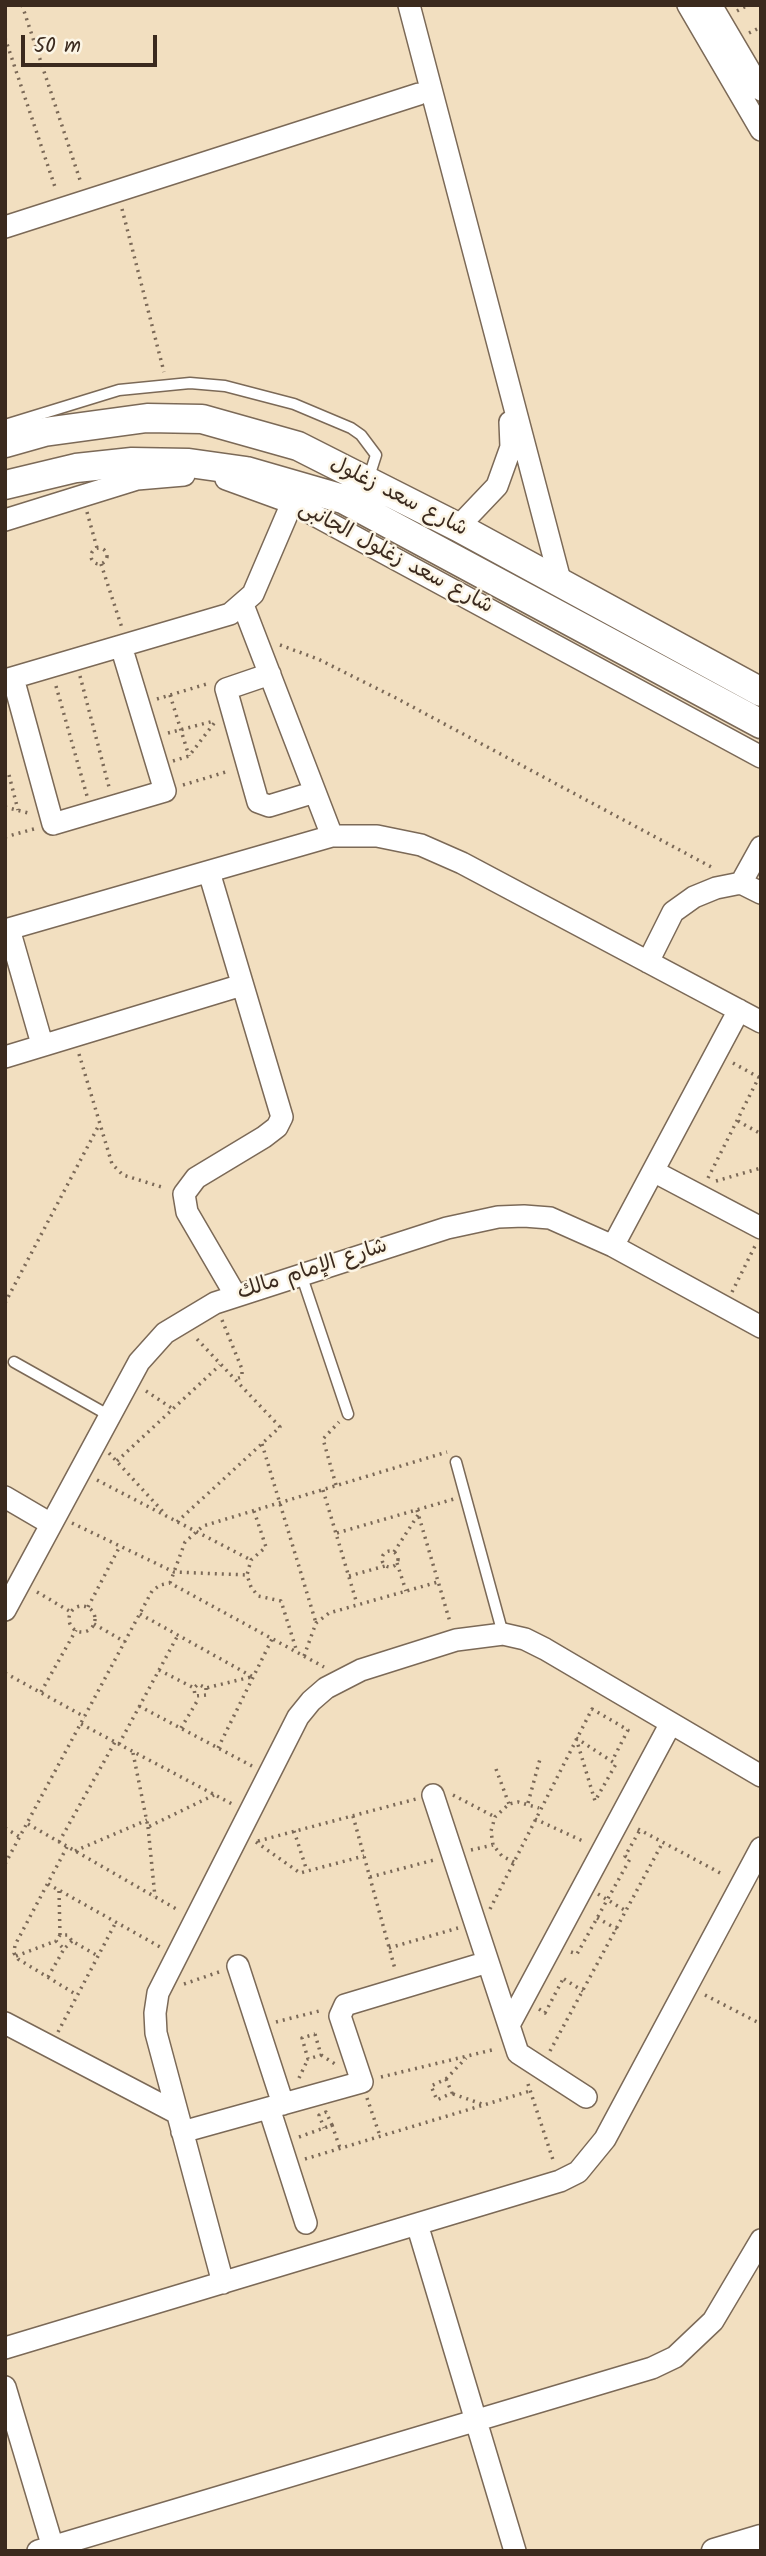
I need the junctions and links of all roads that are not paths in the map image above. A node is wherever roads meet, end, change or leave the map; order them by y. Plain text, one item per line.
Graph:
1 (396, 5) edge
2 (409, 5) edge
3 (688, 5) edge
4 (711, 5) edge
5 (761, 90) edge
6 (419, 94) junction
7 (761, 130) edge
8 (5, 227) edge
9 (5, 425) edge
10 (5, 443) edge
11 (368, 480) junction
12 (5, 485) edge
13 (292, 503) junction
14 (5, 520) edge
15 (458, 527) junction
16 (561, 584) junction
17 (243, 605) junction
18 (124, 645) junction
19 (690, 671) junction
20 (270, 674) junction
21 (9, 679) edge
22 (761, 692) edge
23 (761, 724) edge
24 (761, 757) edge
25 (315, 792) junction
26 (331, 836) junction
27 (761, 848) edge
28 (209, 872) junction
29 (741, 883) junction
30 (761, 893) edge
31 (7, 930) edge
32 (648, 962) junction
33 (243, 985) junction
34 (738, 1010) junction
35 (761, 1022) edge
36 (41, 1044) junction
37 (5, 1056) edge
38 (653, 1171) junction
39 (761, 1228) edge
40 (613, 1245) junction
41 (301, 1274) junction
42 (236, 1296) junction
43 (761, 1327) edge
44 (14, 1362) dead end
45 (348, 1414) road end
46 (110, 1416) junction
47 (457, 1462) road end
48 (5, 1497) edge
49 (53, 1519) junction
50 (5, 1610) edge
51 (503, 1634) junction
52 (671, 1723) junction
53 (761, 1776) edge
54 (433, 1795) road end
55 (761, 1848) edge
56 (488, 1962) junction
57 (238, 1966) road end
58 (5, 2022) edge
59 (514, 2041) junction
60 (586, 2097) dead end
61 (276, 2106) junction
62 (180, 2123) junction
63 (306, 2223) dead end
64 (416, 2224) junction
65 (761, 2240) edge
66 (223, 2283) junction
67 (5, 2348) edge
68 (5, 2387) edge
69 (474, 2421) junction
70 (761, 2537) edge
71 (48, 2549) edge
72 (730, 2549) edge
73 (514, 2551) edge

1 - 6 street
2 - 16 street
3 - 7 street
4 - 5 street
6 - 8 street
6 - 15 street
9 - 11 lane
10 - 11 main road, شارع سعد زغلول
11 - 15 main road, شارع سعد زغلول
12 - 19 main road, شارع سعد زغلول
13 - 14 street, شارع سعد زغلول الجانبى
13 - 17 street
13 - 24 street, شارع سعد زغلول الجانبى
15 - 16 main road, شارع سعد زغلول
16 - 19 main road, شارع سعد زغلول
17 - 18 street
17 - 20 street
18 - 21 street
18 - 21 street
19 - 22 main road, شارع سعد زغلول
19 - 23 main road, شارع سعد زغلول
20 - 25 street
20 - 25 street
25 - 26 street
26 - 28 street
26 - 32 street
27 - 29 street
28 - 31 street
28 - 33 street
29 - 30 street
29 - 32 street
31 - 36 street
32 - 34 street
33 - 36 street
33 - 42 street
34 - 35 street
34 - 38 street
36 - 37 street
38 - 39 street
38 - 40 street
40 - 41 street, شارع الإمام مالك
40 - 43 street, شارع الإمام مالك
41 - 42 street, شارع الإمام مالك
41 - 45 lane
42 - 46 street, شارع الإمام مالك
44 - 46 lane
46 - 49 street, شارع الإمام مالك
47 - 51 lane
48 - 49 street
49 - 50 street, شارع الإمام مالك
51 - 52 street
51 - 62 street
52 - 53 street
52 - 59 street
54 - 56 street
55 - 64 street
56 - 59 street
56 - 61 street
57 - 61 street
58 - 62 street
59 - 60 street
61 - 62 street
61 - 63 street
62 - 66 street
64 - 66 street
64 - 69 street
65 - 69 street
66 - 67 street
68 - 71 street
69 - 71 street
69 - 73 street
70 - 72 street

